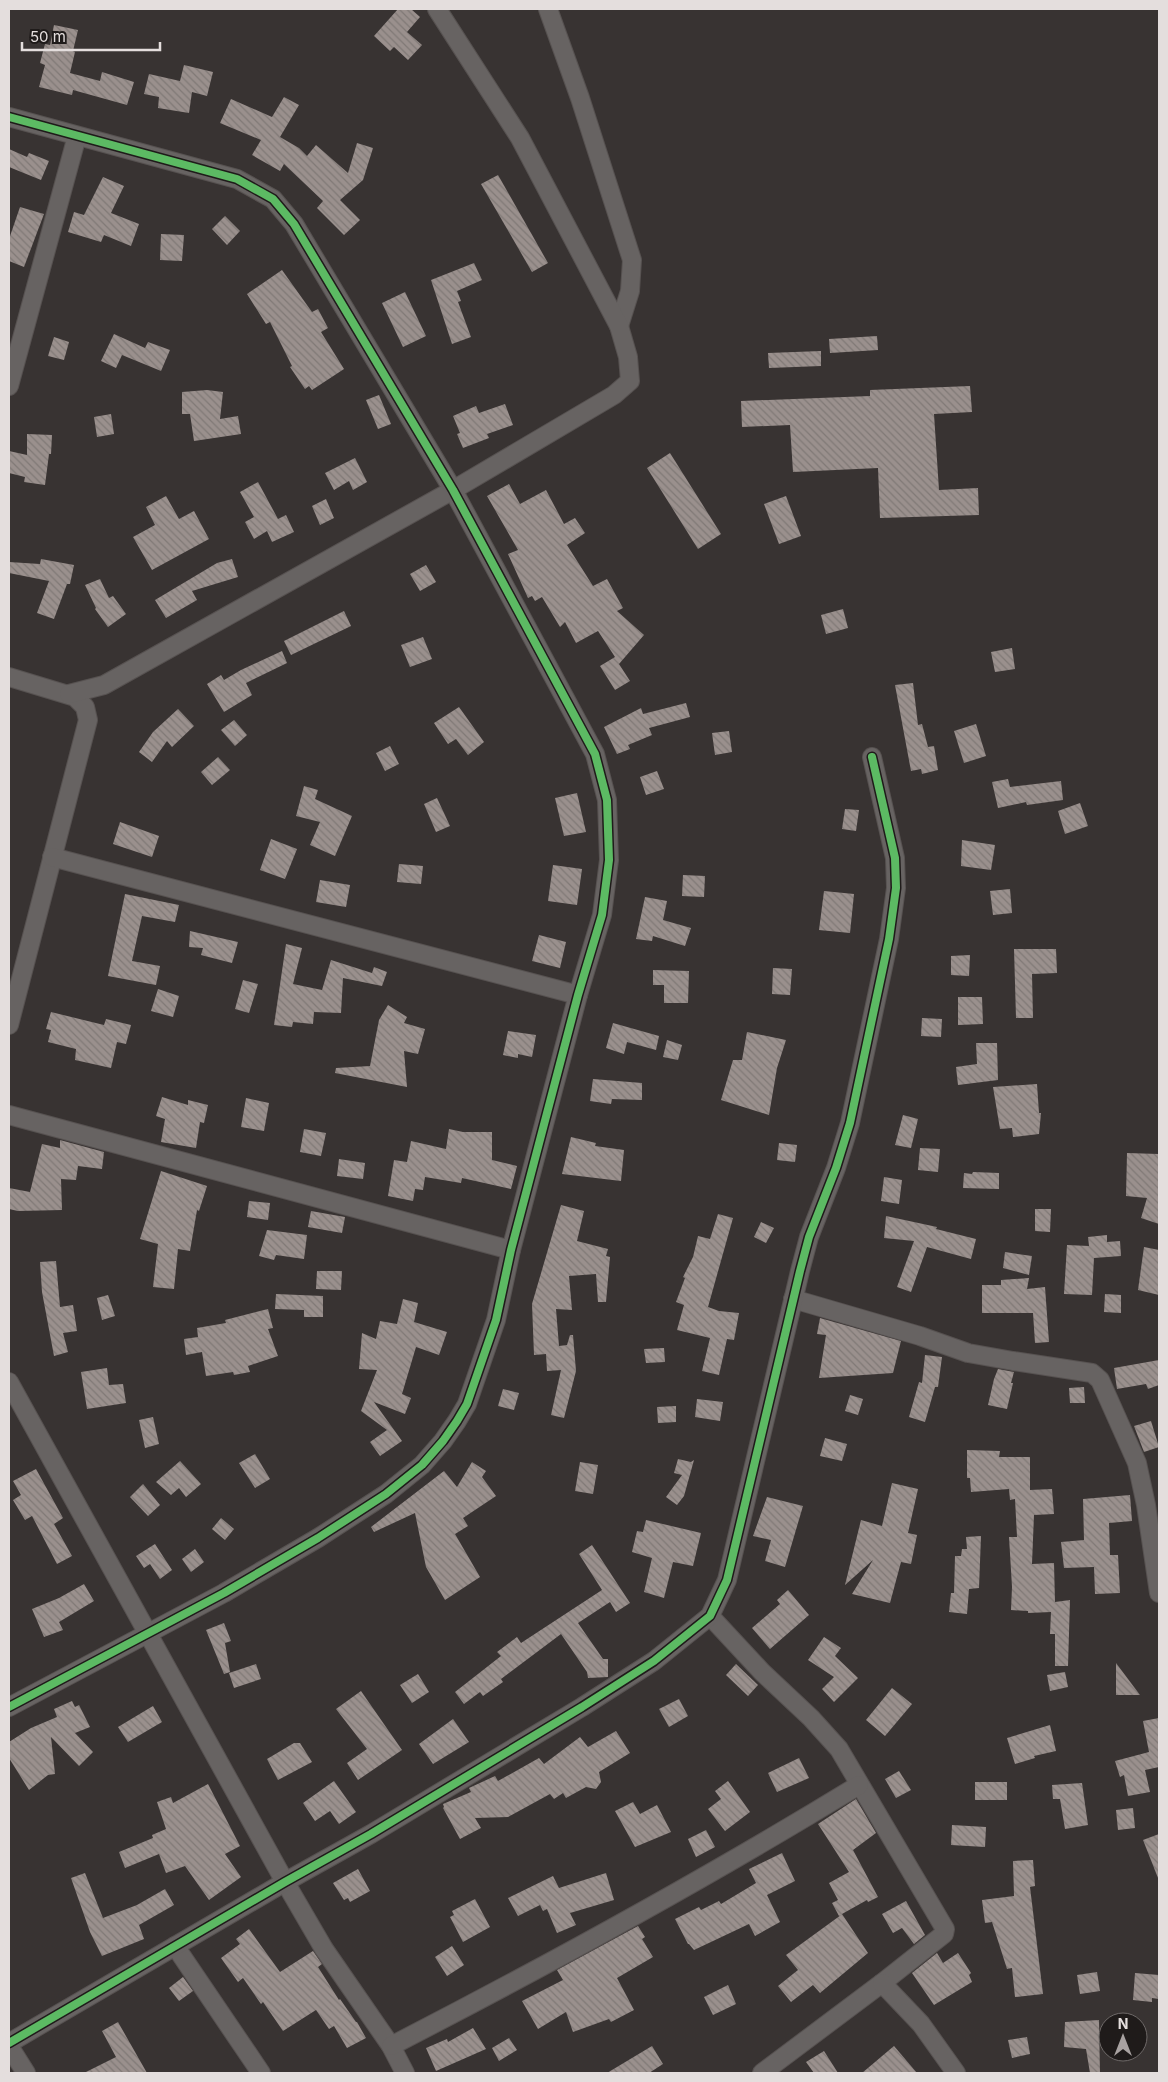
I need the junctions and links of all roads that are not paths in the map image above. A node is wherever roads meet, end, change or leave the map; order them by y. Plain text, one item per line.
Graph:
1 (437, 9) edge
2 (548, 9) edge
3 (9, 117) edge
4 (77, 136) junction
5 (619, 326) junction
6 (9, 386) edge
7 (453, 490) junction
8 (9, 677) edge
9 (104, 685) junction
10 (69, 694) junction
11 (88, 720) junction
12 (872, 757) dead end
13 (52, 857) junction
14 (578, 995) junction
15 (9, 1025) edge
16 (9, 1115) edge
17 (511, 1250) junction
18 (793, 1299) junction
19 (9, 1382) edge
20 (1159, 1593) edge
21 (710, 1616) junction
22 (147, 1633) junction
23 (9, 1707) edge
24 (859, 1784) junction
25 (284, 1882) junction
26 (175, 1946) junction
27 (882, 1983) junction
28 (9, 2044) edge
29 (391, 2046) junction
30 (26, 2073) edge
31 (261, 2073) edge
32 (405, 2073) edge
33 (762, 2073) edge
34 (956, 2073) edge

1 - 5 street
2 - 5 street
3 - 4 street
4 - 6 street
4 - 7 street
5 - 7 street
7 - 9 street
7 - 14 street
8 - 10 street
9 - 10 street
9 - 11 street
10 - 11 street
11 - 13 street
12 - 18 street
13 - 14 street
13 - 15 street
14 - 17 street
16 - 17 street
17 - 22 street
18 - 20 street
18 - 21 street
19 - 22 street
21 - 24 street
21 - 25 street
22 - 23 street
22 - 25 street
24 - 27 street
24 - 29 street
25 - 26 street
25 - 29 street
26 - 28 street
26 - 31 street
27 - 33 street
27 - 34 street
28 - 30 street
29 - 32 street

